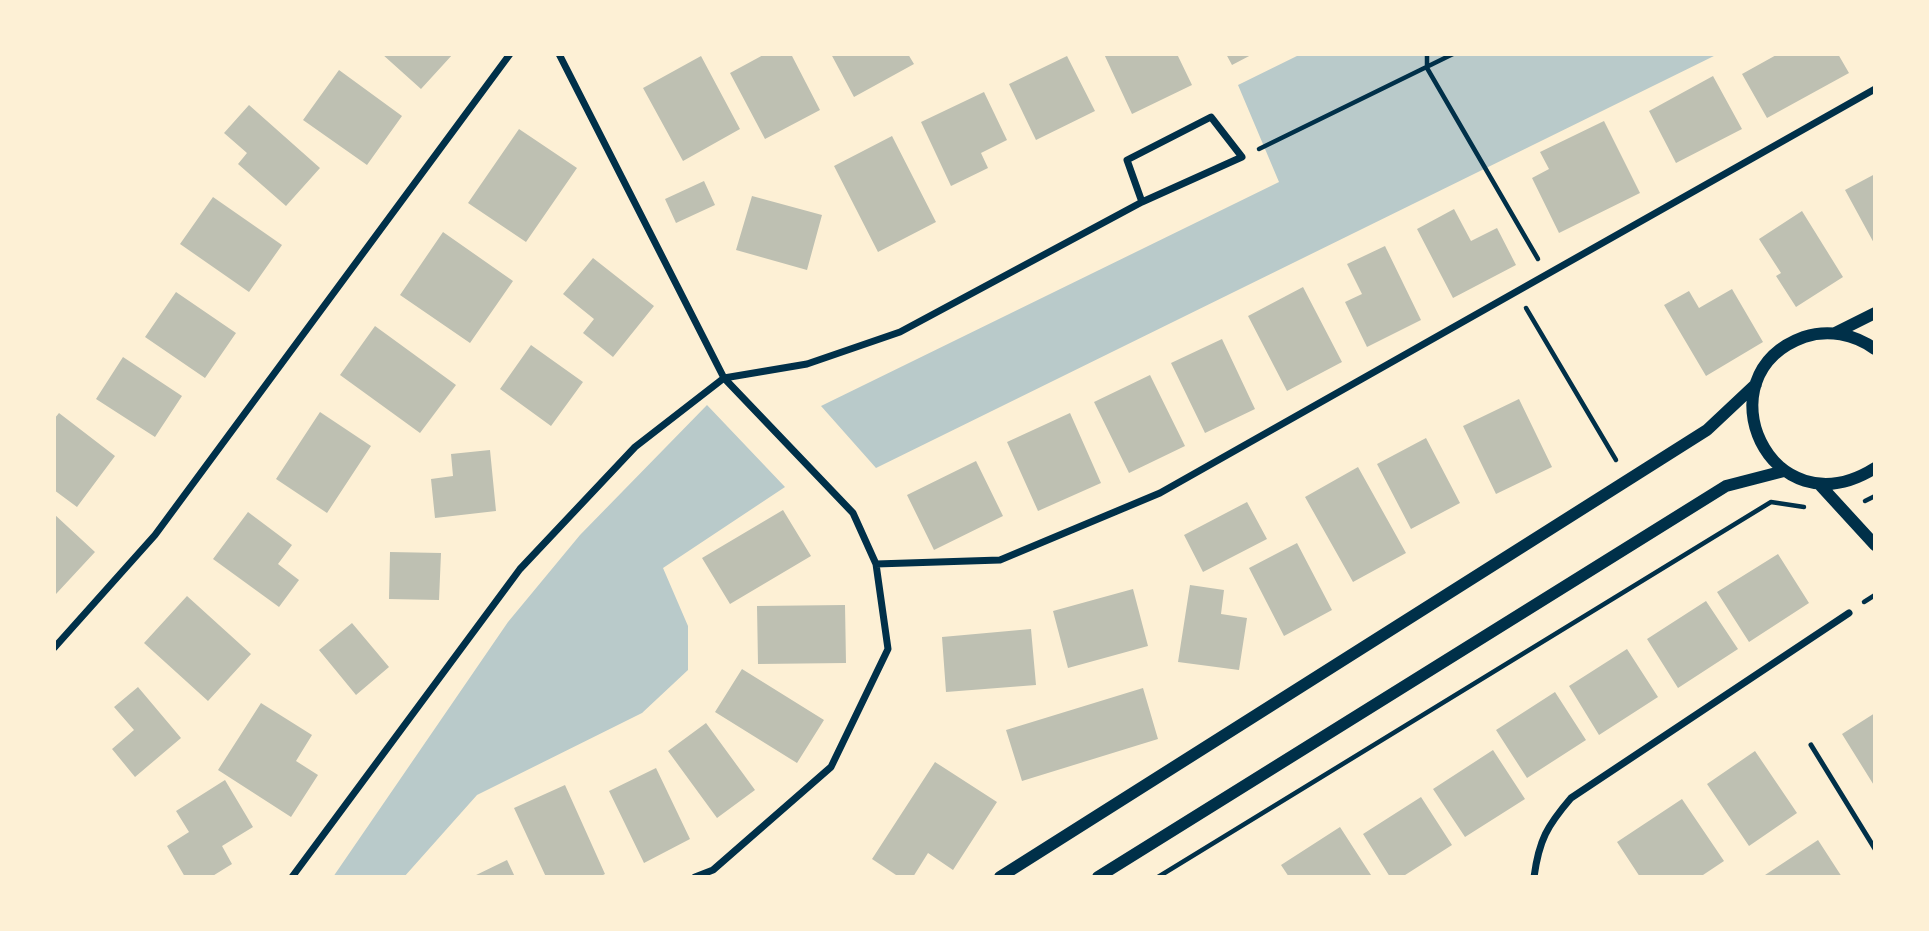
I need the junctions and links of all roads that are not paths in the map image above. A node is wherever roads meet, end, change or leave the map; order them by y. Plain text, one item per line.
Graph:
1 (510, 54) edge
2 (559, 54) edge
3 (1875, 89) edge
4 (1142, 202) junction
5 (1875, 313) edge
6 (1835, 333) junction
7 (1875, 349) edge
8 (724, 378) junction
9 (1756, 384) junction
10 (1875, 468) edge
11 (1784, 471) junction
12 (1821, 485) junction
13 (1875, 545) edge
14 (876, 564) junction
15 (1849, 613) dead end
16 (54, 648) edge
17 (1811, 745) dead end
18 (1875, 849) edge
19 (292, 877) edge
20 (695, 877) edge
21 (1000, 877) edge
22 (1098, 877) edge
23 (1534, 877) edge

1 - 16 street
2 - 8 street
3 - 14 street
4 - 4 street
4 - 8 street
5 - 6 street
6 - 7 street
6 - 9 street
8 - 14 street
8 - 19 street
9 - 11 street
9 - 21 street
10 - 12 street
11 - 12 street
11 - 22 street
12 - 13 street
14 - 20 street
15 - 23 street
17 - 18 lane

